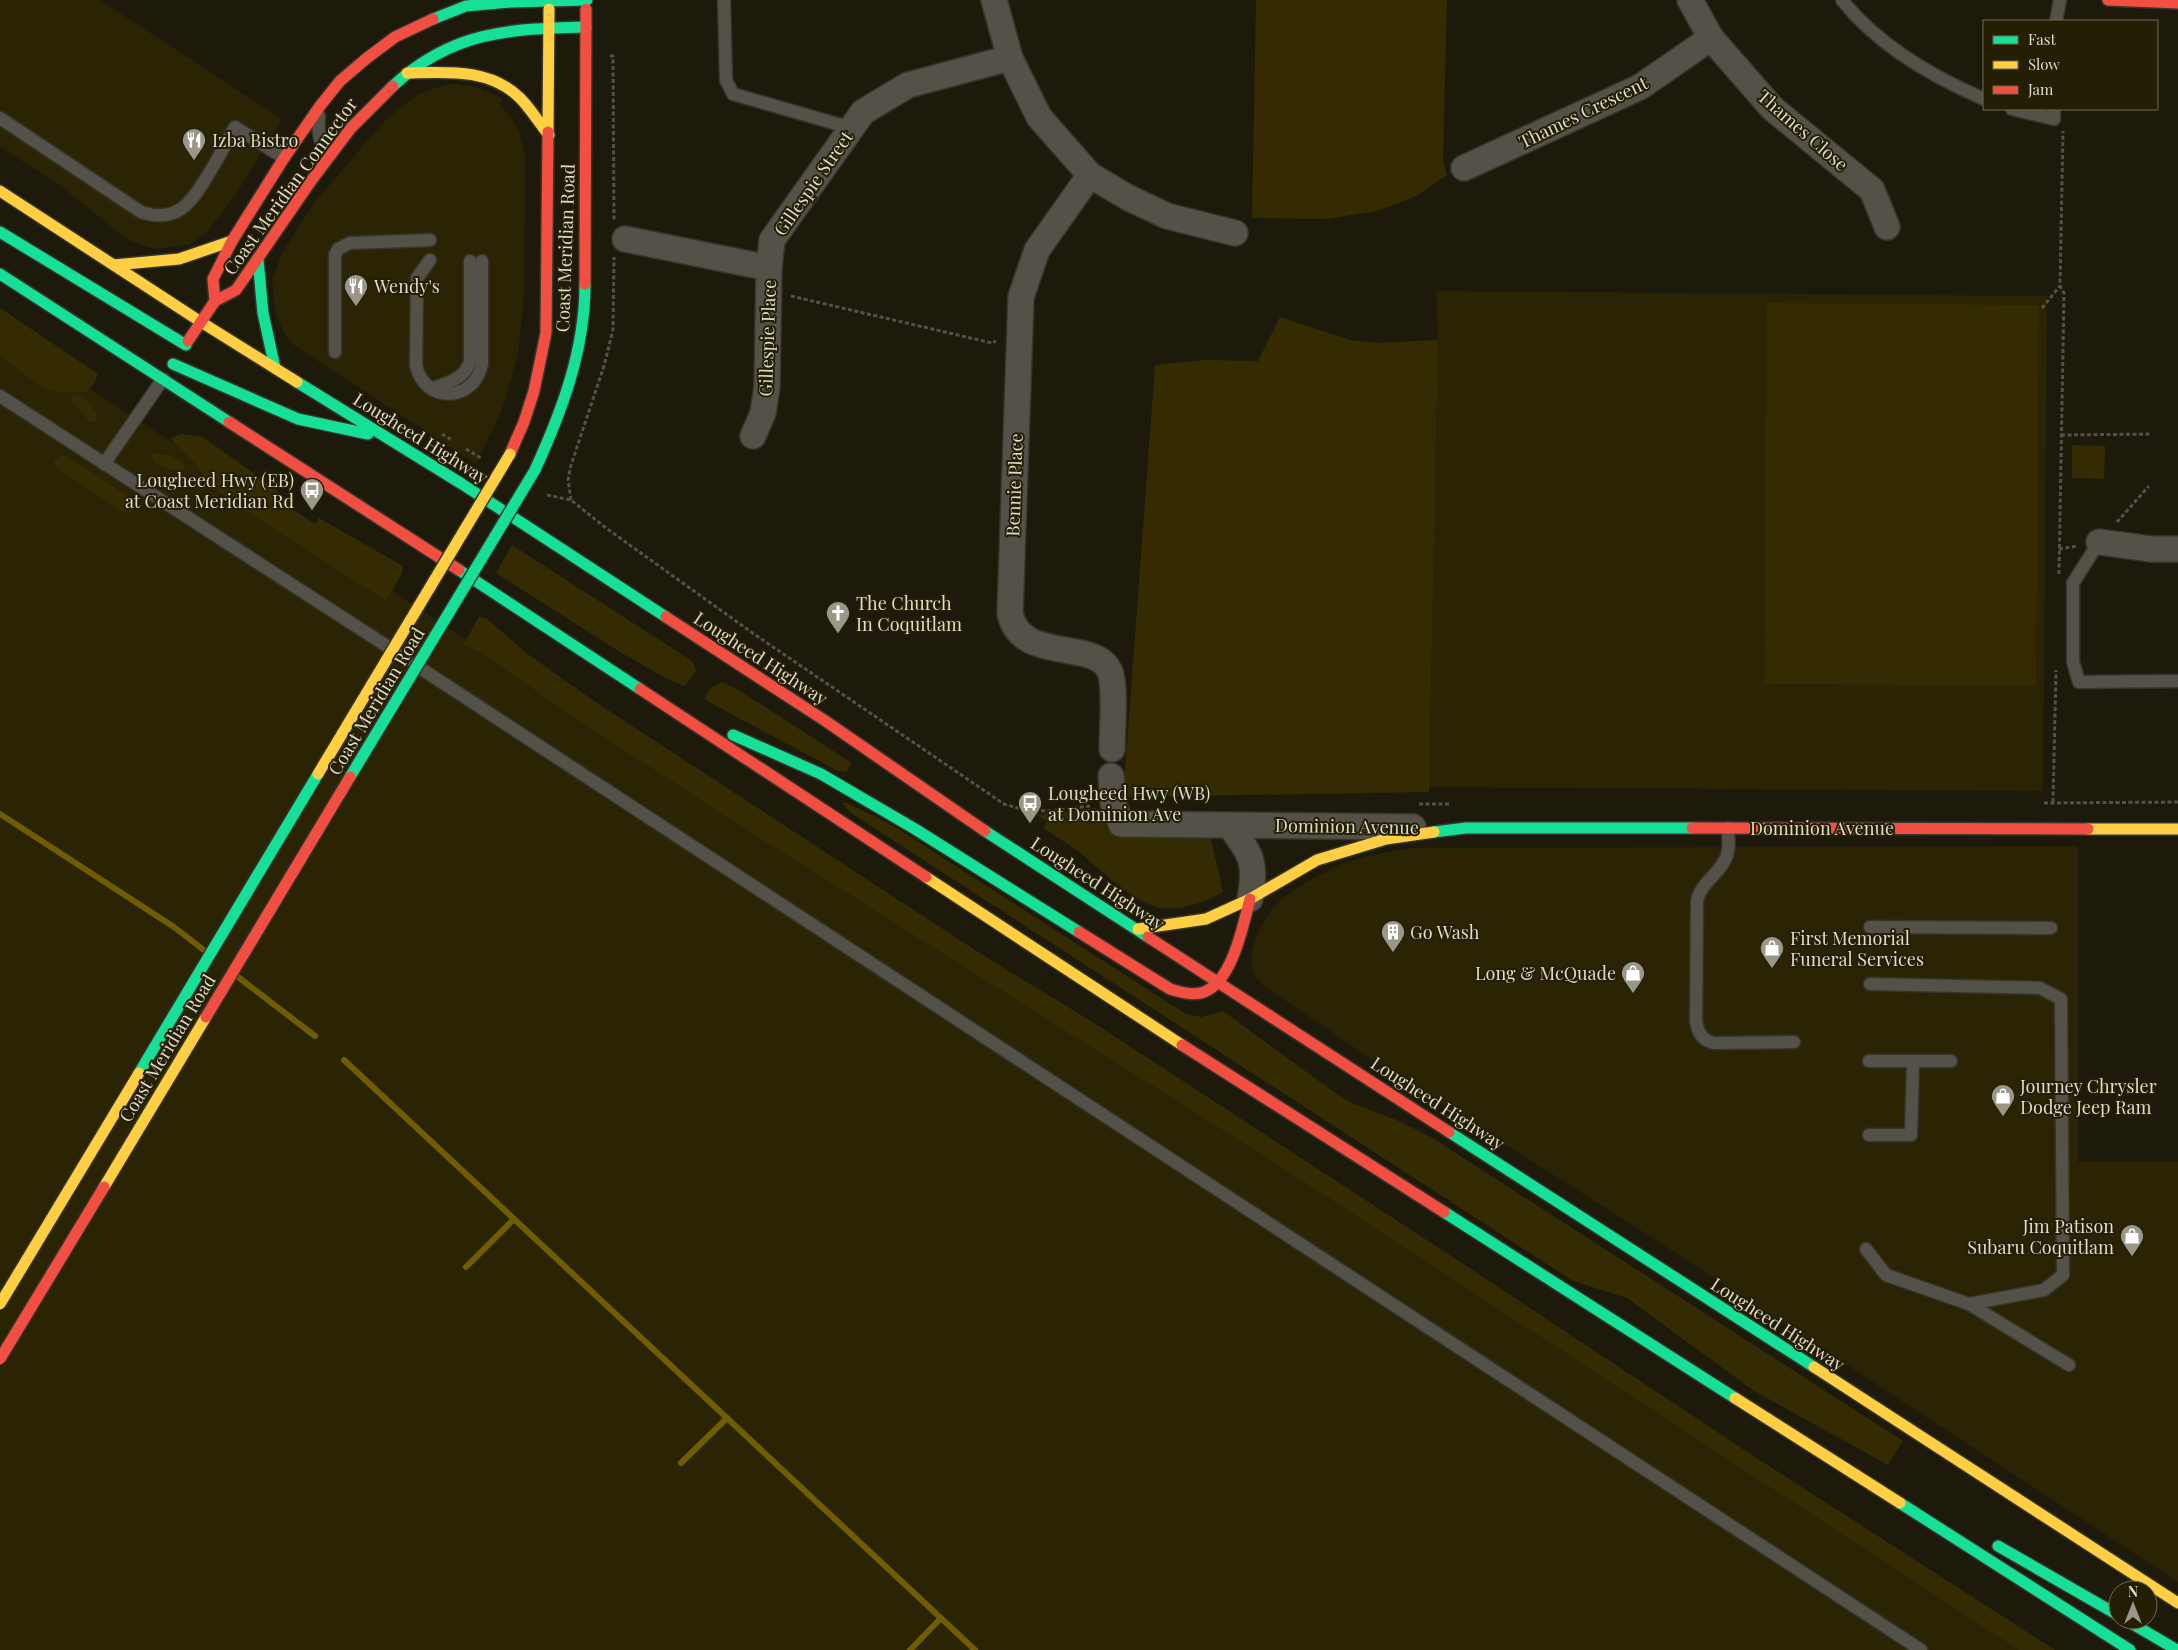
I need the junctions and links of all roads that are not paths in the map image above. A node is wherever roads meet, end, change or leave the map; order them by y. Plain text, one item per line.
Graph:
1 (586, 0) edge
2 (724, 0) edge
3 (994, 0) edge
4 (1690, 0) edge
5 (1842, 0) edge
6 (2060, 0) edge
7 (2108, 0) edge
8 (548, 1) edge
9 (2178, 3) edge
10 (434, 6) dead end
11 (2056, 20) edge
12 (586, 27) junction
13 (549, 28) junction
14 (395, 37) junction
15 (1711, 38) junction
16 (1010, 58) junction
17 (407, 73) junction
18 (1983, 99) edge
19 (320, 106) junction
20 (2020, 110) edge
21 (2054, 114) edge
22 (0, 118) edge
23 (851, 128) junction
24 (549, 135) junction
25 (329, 156) junction
26 (284, 158) junction
27 (1464, 168) dead end
28 (1090, 175) junction
29 (0, 191) edge
30 (1887, 227) dead end
31 (0, 232) edge
32 (1235, 233) dead end
33 (626, 239) dead end
34 (430, 240) dead end
35 (232, 241) junction
36 (258, 260) junction
37 (430, 260) dead end
38 (476, 261) dead end
39 (114, 264) junction
40 (0, 274) edge
41 (769, 279) junction
42 (215, 301) junction
43 (201, 322) junction
44 (186, 345) junction
45 (335, 352) dead end
46 (173, 364) junction
47 (275, 368) junction
48 (163, 379) junction
49 (0, 396) edge
50 (753, 436) dead end
51 (390, 439) junction
52 (104, 464) junction
53 (2099, 542) joint
54 (2178, 549) edge
55 (2178, 681) edge
56 (654, 700) junction
57 (1112, 749) dead end
58 (1111, 776) dead end
59 (1229, 825) junction
60 (1466, 828) junction
61 (1728, 828) junction
62 (2178, 829) edge
63 (1250, 899) junction
64 (1870, 927) dead end
65 (2051, 928) dead end
66 (1138, 929) junction
67 (1218, 982) junction
68 (1870, 984) dead end
69 (1794, 1042) dead end
70 (1869, 1061) dead end
71 (1951, 1061) dead end
72 (1913, 1062) junction
73 (1869, 1135) dead end
74 (1866, 1249) dead end
75 (0, 1304) edge
76 (1969, 1304) junction
77 (0, 1359) edge
78 (2068, 1365) dead end
79 (1906, 1506) junction
80 (1969, 1532) dead end
81 (1987, 1540) dead end
82 (2178, 1603) edge
83 (2108, 1609) edge
84 (2143, 1630) edge
85 (1920, 1650) edge
86 (2130, 1650) edge
87 (2177, 1650) edge

1 - 8 main road, Coast Meridian Connector
1 - 12 main road, Coast Meridian Road
2 - 23 lane
3 - 16 street
4 - 15 street
5 - 18 lane
6 - 11 lane
7 - 9 main road
8 - 13 main road, Coast Meridian Road
8 - 14 main road, Coast Meridian Connector
10 - 14 main road
12 - 13 main road, Coast Meridian Connector
12 - 77 main road, Coast Meridian Road, bridge
13 - 17 main road, Coast Meridian Connector
13 - 24 main road, Coast Meridian Road
14 - 19 main road, Coast Meridian Connector
15 - 27 street, Thames Crescent
15 - 30 street, Thames Close
16 - 23 street, Gillespie Street
16 - 28 street
17 - 24 main road
17 - 25 main road, Coast Meridian Connector
19 - 25 lane
19 - 26 main road, Coast Meridian Connector
20 - 21 lane
22 - 26 lane
23 - 41 street, Gillespie Street
24 - 75 main road, Coast Meridian Road, bridge
25 - 36 main road, Coast Meridian Connector
26 - 35 main road, Coast Meridian Connector
28 - 32 street
28 - 57 street, Bennie Place
29 - 39 main road, Lougheed Highway
31 - 44 main road
33 - 41 street
34 - 45 lane
35 - 39 main road
35 - 42 main road, Coast Meridian Connector
36 - 42 main road, Coast Meridian Connector
36 - 47 main road
37 - 38 lane
39 - 43 main road, Lougheed Highway
40 - 48 main road
41 - 50 street, Gillespie Place
42 - 43 main road, Coast Meridian Connector
43 - 44 main road, Coast Meridian Connector
43 - 47 main road, Lougheed Highway
44 - 46 main road, Coast Meridian Connector
46 - 48 main road, Coast Meridian Connector
46 - 51 main road
47 - 51 main road, Lougheed Highway
48 - 52 lane
48 - 56 main road
49 - 52 lane
51 - 66 main road, Lougheed Highway
52 - 85 lane
53 - 54 street
53 - 55 lane
56 - 67 main road
56 - 79 main road
58 - 59 street, Dominion Avenue
59 - 60 street, Dominion Avenue
59 - 63 street
60 - 61 main road, Dominion Avenue
60 - 63 main road, Dominion Avenue
61 - 62 main road, Dominion Avenue
61 - 69 lane
63 - 66 main road, Dominion Avenue
63 - 67 main road
64 - 65 lane
66 - 67 main road, Lougheed Highway
67 - 82 main road, Lougheed Highway
68 - 76 lane
70 - 72 lane
71 - 72 lane
72 - 73 lane
74 - 76 lane
76 - 78 lane
79 - 80 main road
79 - 86 main road
81 - 83 main road
84 - 87 main road

